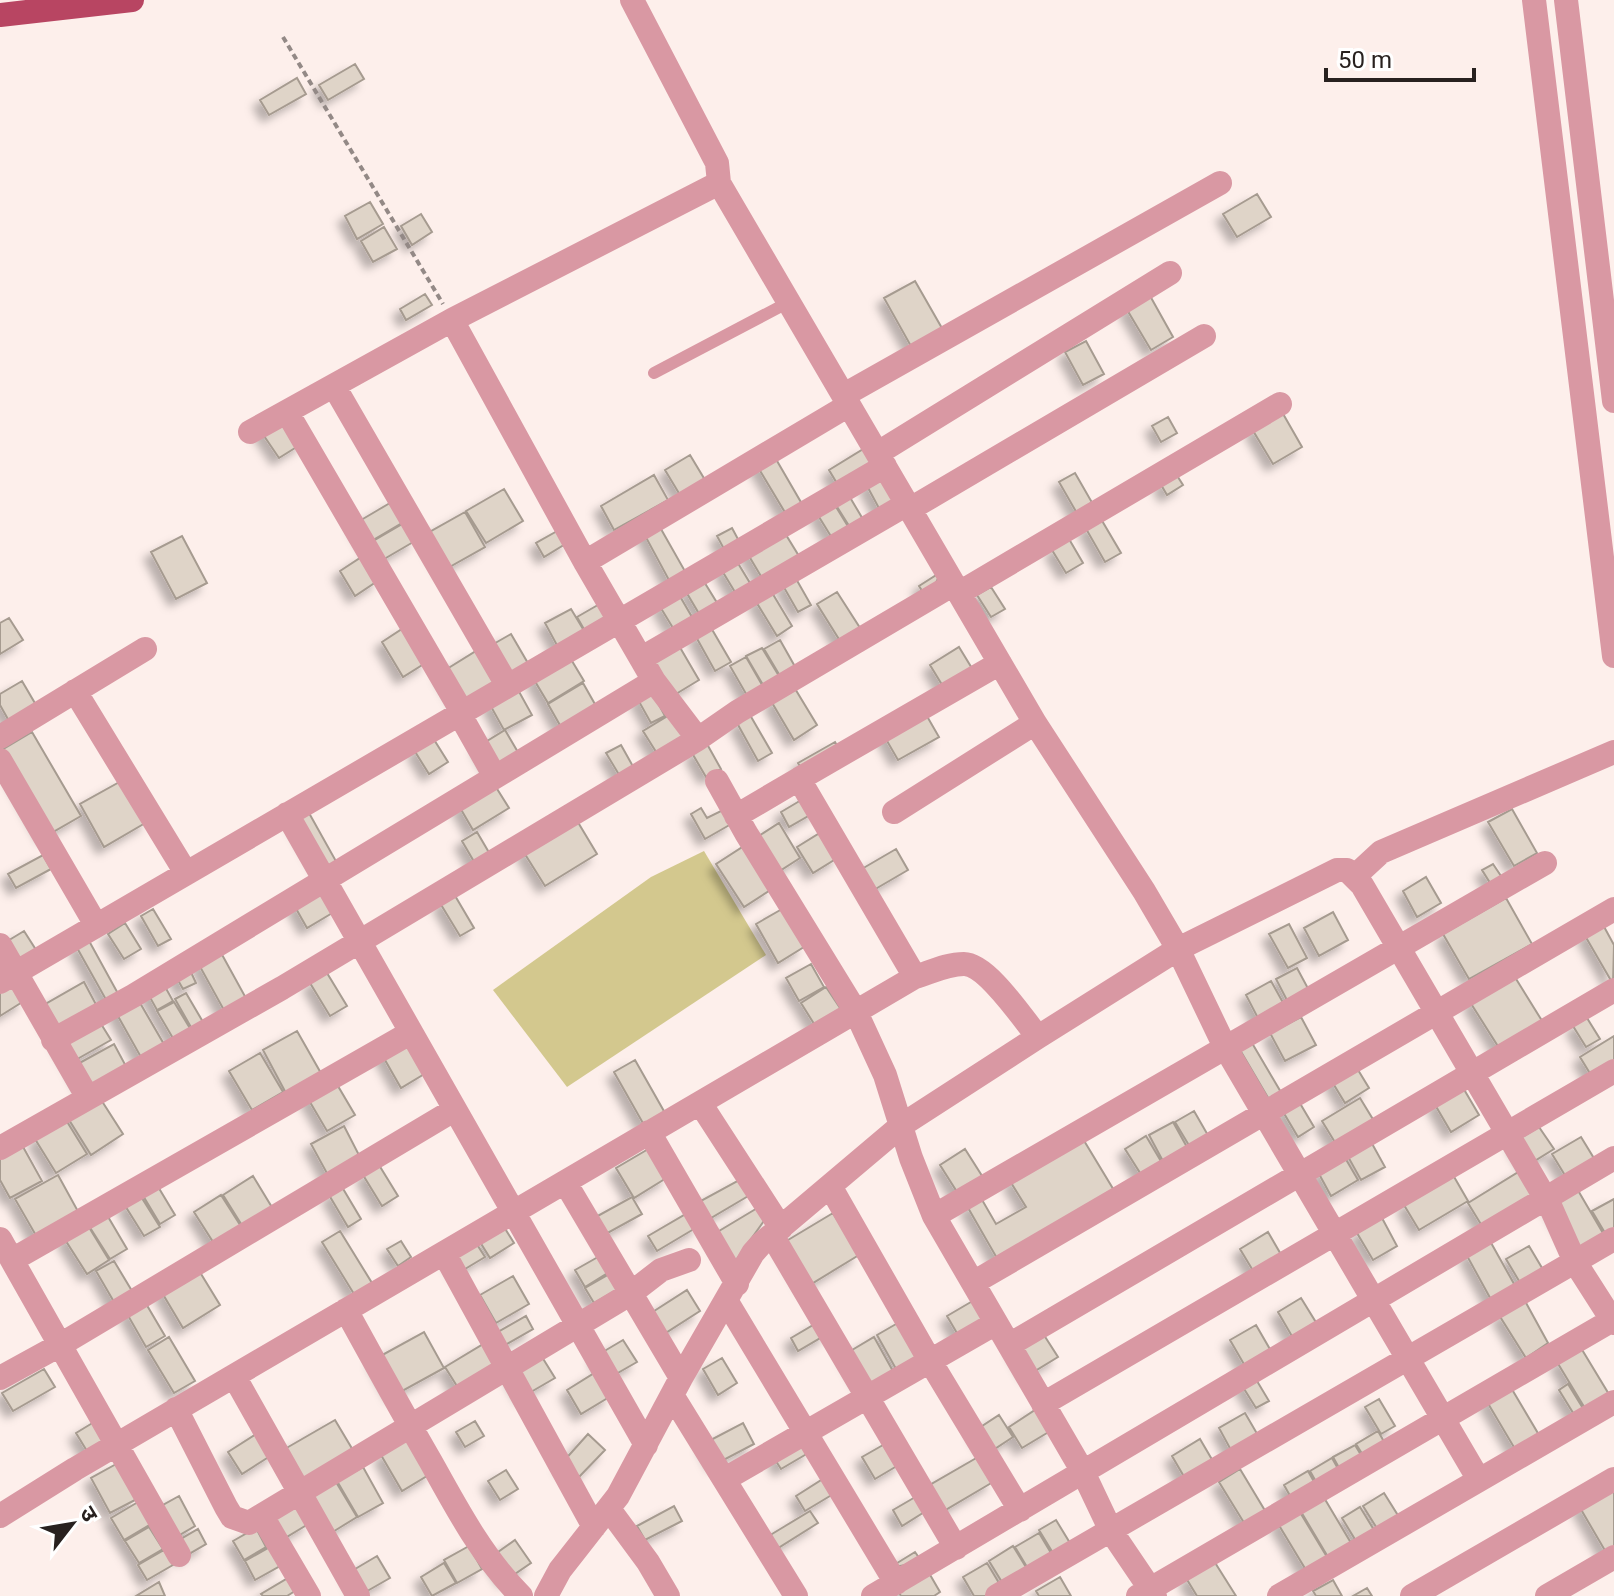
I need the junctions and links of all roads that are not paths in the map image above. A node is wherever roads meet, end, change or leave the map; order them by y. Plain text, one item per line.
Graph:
1 (132, 0) edge
2 (632, 0) edge
3 (1534, 0) edge
4 (1566, 0) edge
5 (0, 15) edge
6 (719, 183) junction
7 (1220, 183) dead end
8 (1170, 273) dead end
9 (789, 302) junction
10 (452, 320) junction
11 (1204, 336) dead end
12 (654, 373) dead end
13 (334, 386) junction
14 (1613, 387) edge
15 (846, 400) junction
16 (1280, 404) dead end
17 (287, 412) junction
18 (250, 432) dead end
19 (881, 460) junction
20 (909, 506) junction
21 (585, 562) junction
22 (957, 589) junction
23 (620, 620) junction
24 (145, 649) dead end
25 (1614, 656) edge
26 (642, 658) junction
27 (1000, 663) junction
28 (654, 681) junction
29 (507, 685) junction
30 (75, 691) junction
31 (461, 713) junction
32 (1035, 723) junction
33 (4, 724) edge
34 (698, 739) junction
35 (1614, 752) edge
36 (0, 760) edge
37 (494, 775) junction
38 (799, 779) junction
39 (717, 781) dead end
40 (894, 812) dead end
41 (287, 814) junction
42 (736, 816) junction
43 (1545, 863) dead end
44 (186, 873) junction
45 (1355, 876) junction
46 (324, 880) junction
47 (1614, 909) edge
48 (96, 925) junction
49 (359, 941) junction
50 (0, 945) edge
51 (1398, 948) junction
52 (1178, 949) junction
53 (8, 977) edge
54 (915, 977) junction
55 (1614, 990) edge
56 (856, 1012) junction
57 (1437, 1012) junction
58 (410, 1033) junction
59 (1038, 1037) junction
60 (53, 1040) junction
61 (1225, 1047) junction
62 (1614, 1071) edge
63 (1473, 1073) junction
64 (88, 1098) junction
65 (700, 1103) junction
66 (454, 1110) junction
67 (1264, 1113) junction
68 (902, 1125) junction
69 (649, 1132) junction
70 (1508, 1133) junction
71 (0, 1148) edge
72 (1614, 1158) edge
73 (1299, 1174) junction
74 (565, 1182) junction
75 (830, 1186) junction
76 (1545, 1197) junction
77 (512, 1213) junction
78 (934, 1216) junction
79 (776, 1231) junction
80 (1335, 1234) junction
81 (0, 1239) edge
82 (1614, 1239) edge
83 (444, 1253) junction
84 (12, 1260) junction
85 (689, 1260) dead end
86 (1575, 1262) junction
87 (973, 1283) junction
88 (732, 1293) junction
89 (630, 1294) junction
90 (1373, 1300) junction
91 (346, 1310) junction
92 (1613, 1320) edge
93 (996, 1323) junction
94 (576, 1325) junction
95 (60, 1345) junction
96 (1009, 1345) junction
97 (1407, 1358) junction
98 (930, 1361) junction
99 (506, 1368) junction
100 (234, 1376) junction
101 (0, 1378) edge
102 (676, 1387) junction
103 (867, 1398) junction
104 (1614, 1402) edge
105 (1043, 1404) junction
106 (176, 1409) junction
107 (1442, 1418) junction
108 (410, 1426) junction
109 (804, 1434) junction
110 (116, 1444) junction
111 (646, 1445) junction
112 (1083, 1472) junction
113 (725, 1479) junction
114 (1614, 1479) edge
115 (1479, 1480) junction
116 (300, 1493) junction
117 (1020, 1510) junction
118 (0, 1516) edge
119 (262, 1516) junction
120 (601, 1518) junction
121 (1111, 1531) junction
122 (956, 1548) junction
123 (179, 1555) dead end
124 (1614, 1557) edge
125 (896, 1583) junction
126 (1148, 1593) edge
127 (309, 1596) edge
128 (358, 1596) edge
129 (521, 1596) edge
130 (546, 1596) edge
131 (668, 1596) edge
132 (796, 1596) edge
133 (873, 1596) edge
134 (997, 1596) edge
135 (1279, 1596) edge
136 (1412, 1596) edge
137 (1547, 1596) edge

1 - 5 main road
2 - 6 street
3 - 25 street
4 - 14 street
6 - 9 street
6 - 10 street
7 - 15 street
8 - 19 street
9 - 12 lane
9 - 15 street
10 - 13 street
10 - 21 street
11 - 20 street
13 - 17 street
13 - 29 street
15 - 19 street
15 - 21 street
16 - 22 street
17 - 18 street
17 - 31 street
19 - 20 street
19 - 23 street
20 - 22 street
20 - 26 street
21 - 23 street
22 - 27 street
22 - 34 street
23 - 26 street
23 - 29 street
24 - 30 street
26 - 28 street
27 - 32 street
27 - 38 street
28 - 34 street
28 - 37 street
29 - 31 street
30 - 33 street
30 - 44 street
31 - 37 street
31 - 41 street
32 - 40 street
32 - 52 street
34 - 49 street
35 - 45 street
36 - 48 street
37 - 46 street
38 - 42 street
38 - 54 street
39 - 42 street
41 - 44 street
41 - 46 street
42 - 56 street
43 - 51 street
44 - 48 street
45 - 51 street
45 - 52 street
46 - 49 street
46 - 60 street
47 - 57 street
48 - 53 street
49 - 58 street
49 - 64 street
50 - 53 street
51 - 57 street
51 - 61 street
52 - 59 street
52 - 61 street
53 - 60 street
54 - 56 street
54 - 59 street
55 - 63 street
56 - 65 street
56 - 68 street
57 - 63 street
57 - 67 street
58 - 66 street
58 - 84 street
59 - 68 street
60 - 64 street
61 - 67 street
61 - 78 street
62 - 70 street
63 - 70 street
63 - 73 street
64 - 71 street
65 - 69 street
65 - 79 street
66 - 77 street
66 - 95 street
67 - 73 street
67 - 87 street
68 - 75 street
68 - 78 street
69 - 74 street
69 - 88 street
70 - 76 street
70 - 80 street
72 - 76 street
73 - 80 street
73 - 96 street
74 - 77 street
74 - 89 street
75 - 79 street
75 - 98 street
76 - 86 street
76 - 90 street
77 - 83 street
77 - 94 street
78 - 87 street
79 - 88 street
79 - 103 street
80 - 90 street
80 - 105 street
81 - 84 street
82 - 86 street
83 - 91 street
83 - 99 street
84 - 95 street
85 - 89 street
86 - 92 street
86 - 97 street
87 - 93 street
88 - 102 street
88 - 109 street
89 - 94 street
89 - 102 street
90 - 97 street
90 - 112 street
91 - 100 street
91 - 108 street
92 - 107 street
93 - 96 street
93 - 98 street
94 - 99 street
94 - 111 street
95 - 101 street
95 - 110 street
96 - 105 street
97 - 107 street
97 - 121 street
98 - 103 street
98 - 117 street
99 - 108 street
99 - 120 street
100 - 106 street
100 - 116 street
102 - 111 street
102 - 113 street
103 - 109 street
103 - 122 street
104 - 115 street
105 - 112 street
106 - 110 street
106 - 119 street
107 - 115 street
107 - 126 street
108 - 116 street
108 - 129 street
109 - 113 street
109 - 125 street
110 - 118 street
110 - 123 street
111 - 120 street
112 - 117 street
112 - 121 street
113 - 132 street
114 - 136 street
115 - 135 street
116 - 119 street
116 - 128 street
117 - 122 street
119 - 127 street
120 - 130 street
120 - 131 street
121 - 126 street
121 - 134 street
122 - 125 street
124 - 137 street
125 - 133 street

